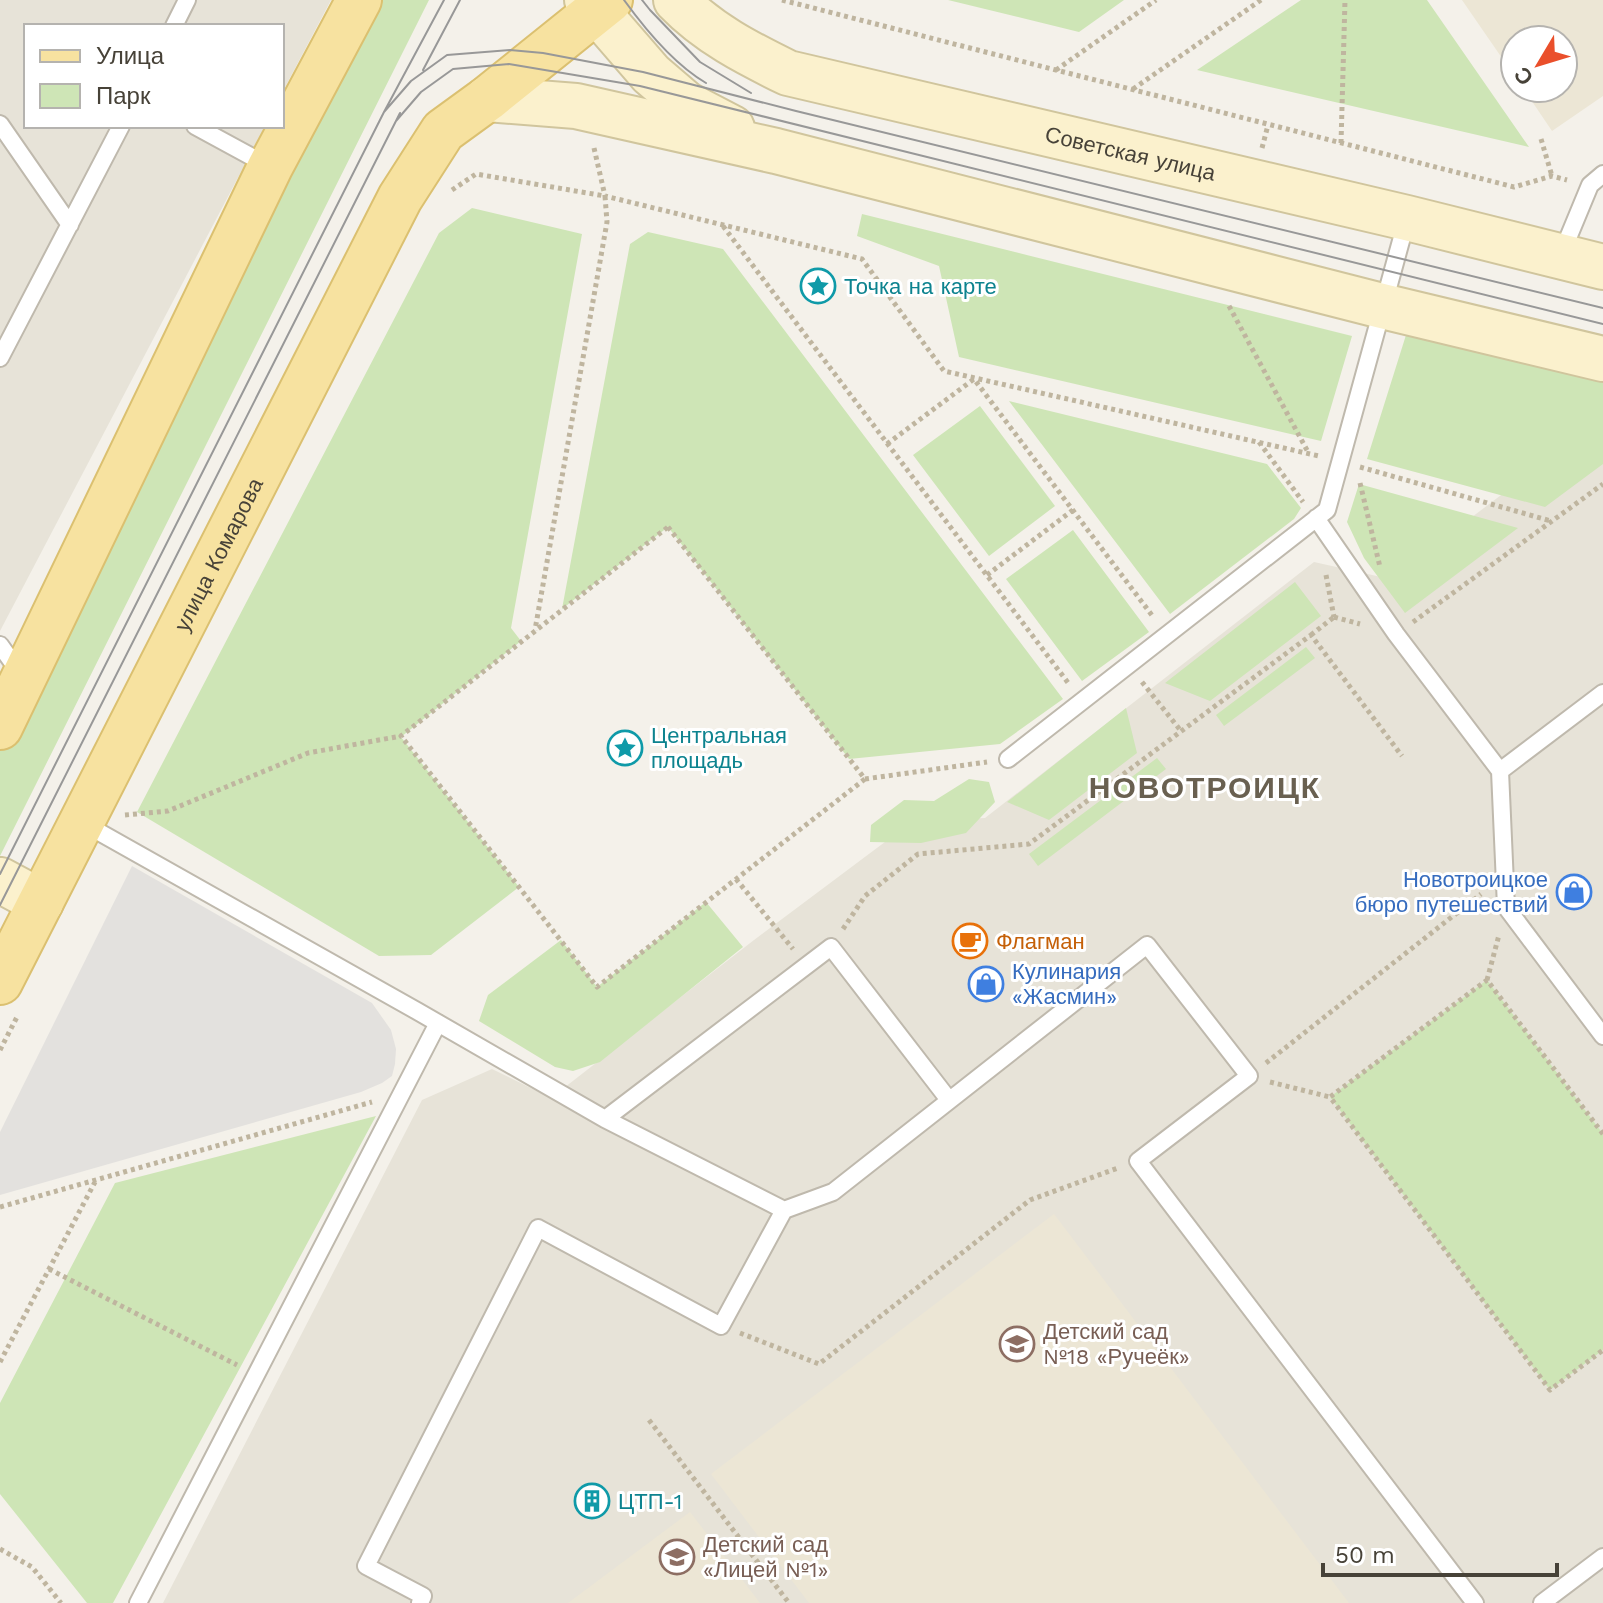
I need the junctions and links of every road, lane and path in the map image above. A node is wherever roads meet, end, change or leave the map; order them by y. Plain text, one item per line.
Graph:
1 (187, 0) edge
2 (359, 0) edge
3 (676, 0) edge
4 (782, 0) edge
5 (1156, 0) edge
6 (1261, 0) edge
7 (1345, 0) edge
8 (597, 4) edge
9 (175, 24) edge
10 (1055, 70) junction
11 (1132, 90) junction
12 (487, 99) junction
13 (0, 124) edge
14 (1268, 125) junction
15 (120, 128) edge
16 (199, 128) edge
17 (1541, 139) dead end
18 (1341, 143) junction
19 (593, 144) dead end
20 (776, 151) junction
21 (1261, 152) dead end
22 (270, 167) junction
23 (1552, 176) junction
24 (1596, 179) edge
25 (605, 196) junction
26 (441, 197) dead end
27 (1407, 218) junction
28 (70, 225) junction
29 (723, 226) junction
30 (1560, 257) junction
31 (1603, 267) edge
32 (1227, 302) dead end
33 (1382, 306) junction
34 (0, 358) edge
35 (1603, 359) edge
36 (974, 379) junction
37 (1259, 442) junction
38 (887, 444) junction
39 (1309, 453) junction
40 (1340, 461) junction
41 (1603, 484) edge
42 (1073, 510) junction
43 (1316, 518) junction
44 (1551, 521) junction
45 (1381, 573) dead end
46 (987, 575) junction
47 (1334, 617) dead end
48 (535, 630) junction
49 (1396, 634) junction
50 (1167, 635) junction
51 (1311, 635) junction
52 (12, 661) edge
53 (1603, 693) edge
54 (1155, 698) dead end
55 (1082, 701) junction
56 (0, 727) edge
57 (1181, 731) junction
58 (401, 736) junction
59 (1402, 756) dead end
60 (1008, 759) joint
61 (1500, 771) junction
62 (865, 779) junction
63 (127, 801) dead end
64 (81, 822) junction
65 (1504, 876) junction
66 (736, 879) junction
67 (0, 880) edge
68 (41, 902) junction
69 (1506, 907) junction
70 (831, 947) junction
71 (806, 966) junction
72 (1487, 980) junction
73 (11, 995) edge
74 (438, 1023) junction
75 (1603, 1036) edge
76 (0, 1050) edge
77 (1249, 1076) junction
78 (400, 1094) junction
79 (1330, 1097) junction
80 (949, 1100) junction
81 (605, 1119) junction
82 (1603, 1134) edge
83 (1138, 1161) junction
84 (95, 1181) junction
85 (0, 1207) edge
86 (784, 1210) junction
87 (49, 1269) junction
88 (721, 1326) junction
89 (1603, 1350) edge
90 (0, 1362) edge
91 (256, 1375) junction
92 (649, 1420) dead end
93 (0, 1549) edge
94 (1603, 1557) edge
95 (61, 1603) edge
96 (138, 1603) edge
97 (420, 1603) edge
98 (789, 1603) edge
99 (1475, 1603) edge
100 (1542, 1603) edge

1 - 9 lane
2 - 22 main road
3 - 27 main road, Советская улица
4 - 10 path
5 - 10 path
6 - 11 path
7 - 18 path
8 - 12 main road
8 - 20 main road
10 - 11 path
11 - 14 path
12 - 20 main road
12 - 64 main road, улица Комарова
13 - 28 lane
14 - 18 path
14 - 21 path
15 - 28 lane
16 - 22 lane
17 - 23 path
18 - 23 path
19 - 25 path
20 - 33 main road
22 - 52 main road
23 - 24 path
24 - 30 lane
25 - 26 path
25 - 29 path
25 - 48 path
27 - 30 main road, Советская улица
27 - 33 lane
28 - 34 lane
29 - 36 path
29 - 38 path
30 - 31 main road, Советская улица
32 - 39 path
33 - 35 main road
33 - 40 lane
36 - 37 path
36 - 38 path
36 - 42 path
37 - 39 path
37 - 43 path
38 - 46 path
39 - 40 path
40 - 43 lane
41 - 44 path
42 - 46 path
42 - 50 path
43 - 49 lane
43 - 50 lane
44 - 45 path
44 - 49 path
46 - 55 path
47 - 51 path
48 - 58 path
48 - 62 path
49 - 61 lane
50 - 55 lane
51 - 57 path
51 - 59 path
52 - 56 main road
53 - 61 lane
54 - 57 path
55 - 60 lane
57 - 70 path
58 - 63 path
58 - 66 path
60 - 62 path
61 - 65 lane
62 - 66 path
64 - 68 main road, улица Комарова
64 - 74 lane
65 - 69 lane
65 - 77 path
66 - 71 path
67 - 68 main road
68 - 73 main road, улица Комарова
69 - 72 path
69 - 75 lane
70 - 71 lane
70 - 80 lane
71 - 81 lane
72 - 79 path
72 - 82 path
73 - 76 path
74 - 78 lane
74 - 81 lane
77 - 79 path
77 - 80 lane
77 - 83 lane
78 - 84 path
78 - 91 lane
79 - 89 path
80 - 86 lane
81 - 86 lane
83 - 88 path
83 - 99 lane
84 - 85 path
84 - 87 path
86 - 88 lane
87 - 90 path
87 - 91 path
88 - 97 lane
91 - 96 lane
92 - 98 path
93 - 95 path
94 - 100 lane

